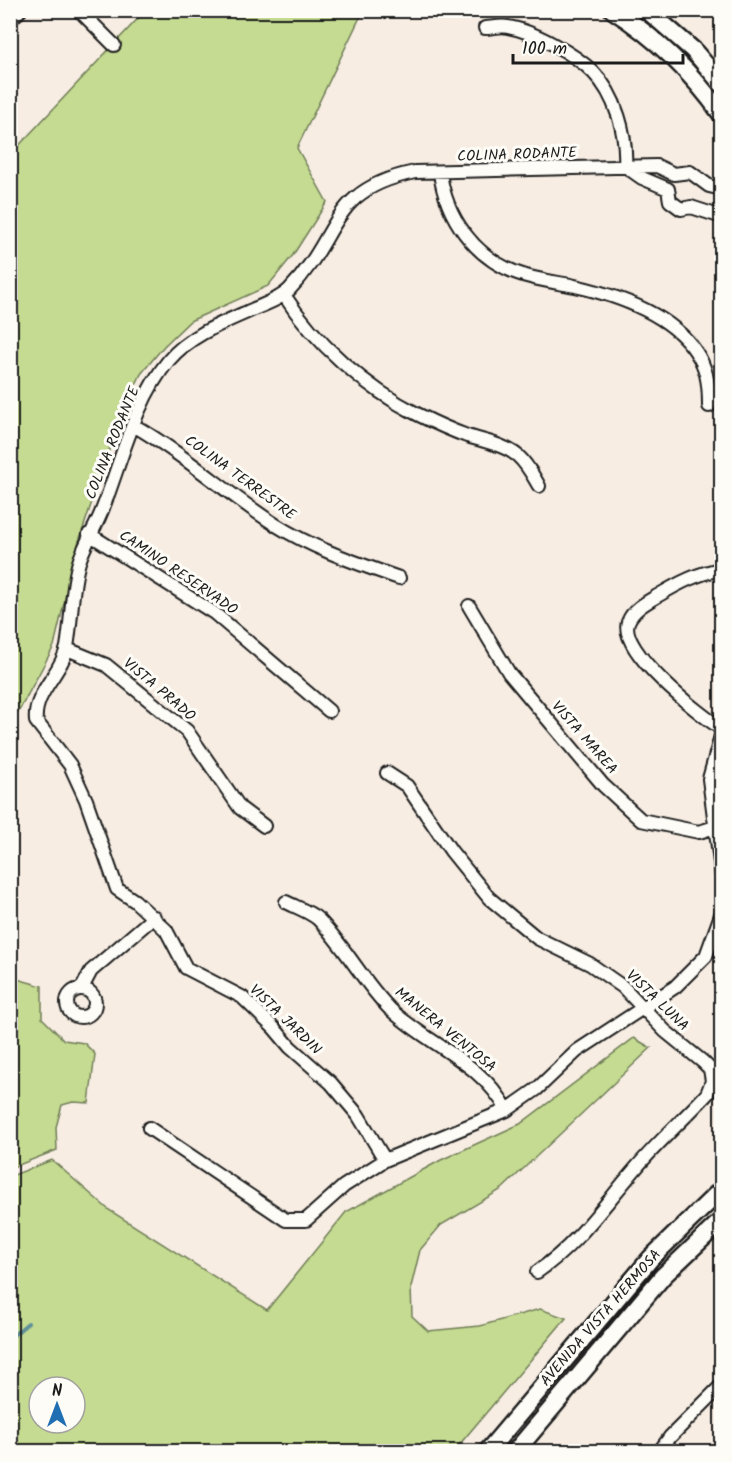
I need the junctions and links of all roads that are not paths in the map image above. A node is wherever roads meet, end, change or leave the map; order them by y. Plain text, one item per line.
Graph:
1 (18, 10) edge
2 (79, 10) edge
3 (613, 10) edge
4 (647, 10) edge
5 (10, 17) edge
6 (485, 28) dead end
7 (114, 45) dead end
8 (722, 84) edge
9 (722, 115) edge
10 (625, 166) junction
11 (440, 173) junction
12 (674, 174) junction
13 (668, 189) junction
14 (722, 189) edge
15 (722, 217) edge
16 (284, 295) junction
17 (709, 406) dead end
18 (134, 424) junction
19 (539, 486) dead end
20 (89, 534) junction
21 (722, 569) edge
22 (399, 578) dead end
23 (469, 606) dead end
24 (67, 649) junction
25 (329, 711) dead end
26 (722, 730) edge
27 (387, 773) dead end
28 (264, 826) dead end
29 (715, 826) junction
30 (722, 878) edge
31 (286, 902) dead end
32 (722, 912) edge
33 (154, 917) junction
34 (82, 988) dead end
35 (641, 1007) junction
36 (507, 1110) junction
37 (149, 1128) dead end
38 (385, 1160) junction
39 (722, 1190) edge
40 (722, 1220) edge
41 (537, 1272) dead end
42 (722, 1385) edge
43 (487, 1452) edge
44 (515, 1452) edge
45 (659, 1452) edge

1 - 5 street
2 - 7 street
3 - 9 main road
4 - 8 main road
6 - 10 street
10 - 11 street, COLINA RODANTE
10 - 12 street, COLINA RODANTE
10 - 13 street
11 - 16 street, COLINA RODANTE
11 - 17 street
12 - 13 street
12 - 14 street, COLINA RODANTE
13 - 15 street
16 - 18 street, COLINA RODANTE
16 - 19 street
18 - 20 street, COLINA RODANTE
18 - 22 street, COLINA TERRESTRE
20 - 24 street, COLINA RODANTE
20 - 25 street, CAMINO RESERVADO
21 - 26 street
23 - 29 street, VISTA MAREA
24 - 28 street, VISTA PRADO
24 - 33 street, COLINA RODANTE
26 - 29 street
27 - 35 street, VISTA LUNA
29 - 30 street
31 - 36 street, MANERA VENTOSA
32 - 35 street
33 - 34 street
33 - 38 street, VISTA JARDIN
35 - 36 street
35 - 41 street, VISTA LUNA
36 - 38 street
37 - 38 street
39 - 43 main road, AVENIDA VISTA HERMOSA
40 - 44 main road, AVENIDA VISTA HERMOSA
42 - 45 street

